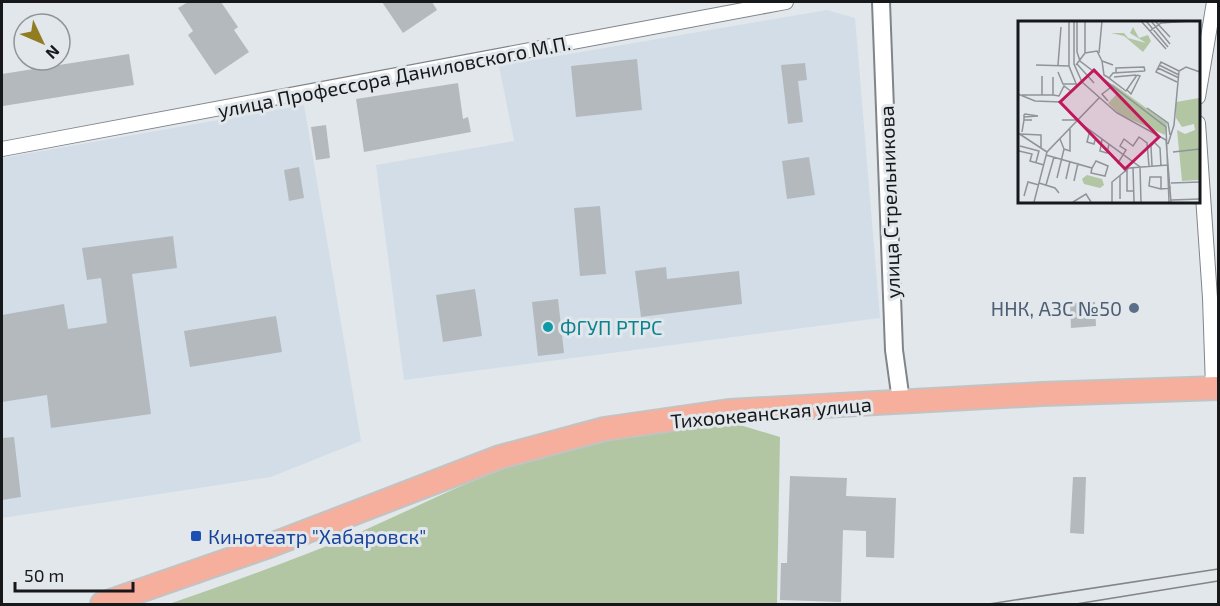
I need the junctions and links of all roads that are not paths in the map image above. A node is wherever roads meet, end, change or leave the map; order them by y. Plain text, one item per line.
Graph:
1 (786, 2) edge
2 (881, 2) edge
3 (1214, 2) edge
4 (1199, 86) edge
5 (2, 149) edge
6 (1199, 150) edge
7 (1216, 388) edge
8 (901, 401) junction
9 (102, 604) edge

1 - 5 street, улица Профессора Даниловского М.П.
2 - 8 street, улица Стрельникова
3 - 4 street
6 - 7 street
7 - 8 main road, Тихоокеанская улица
8 - 9 main road, Тихоокеанская улица

